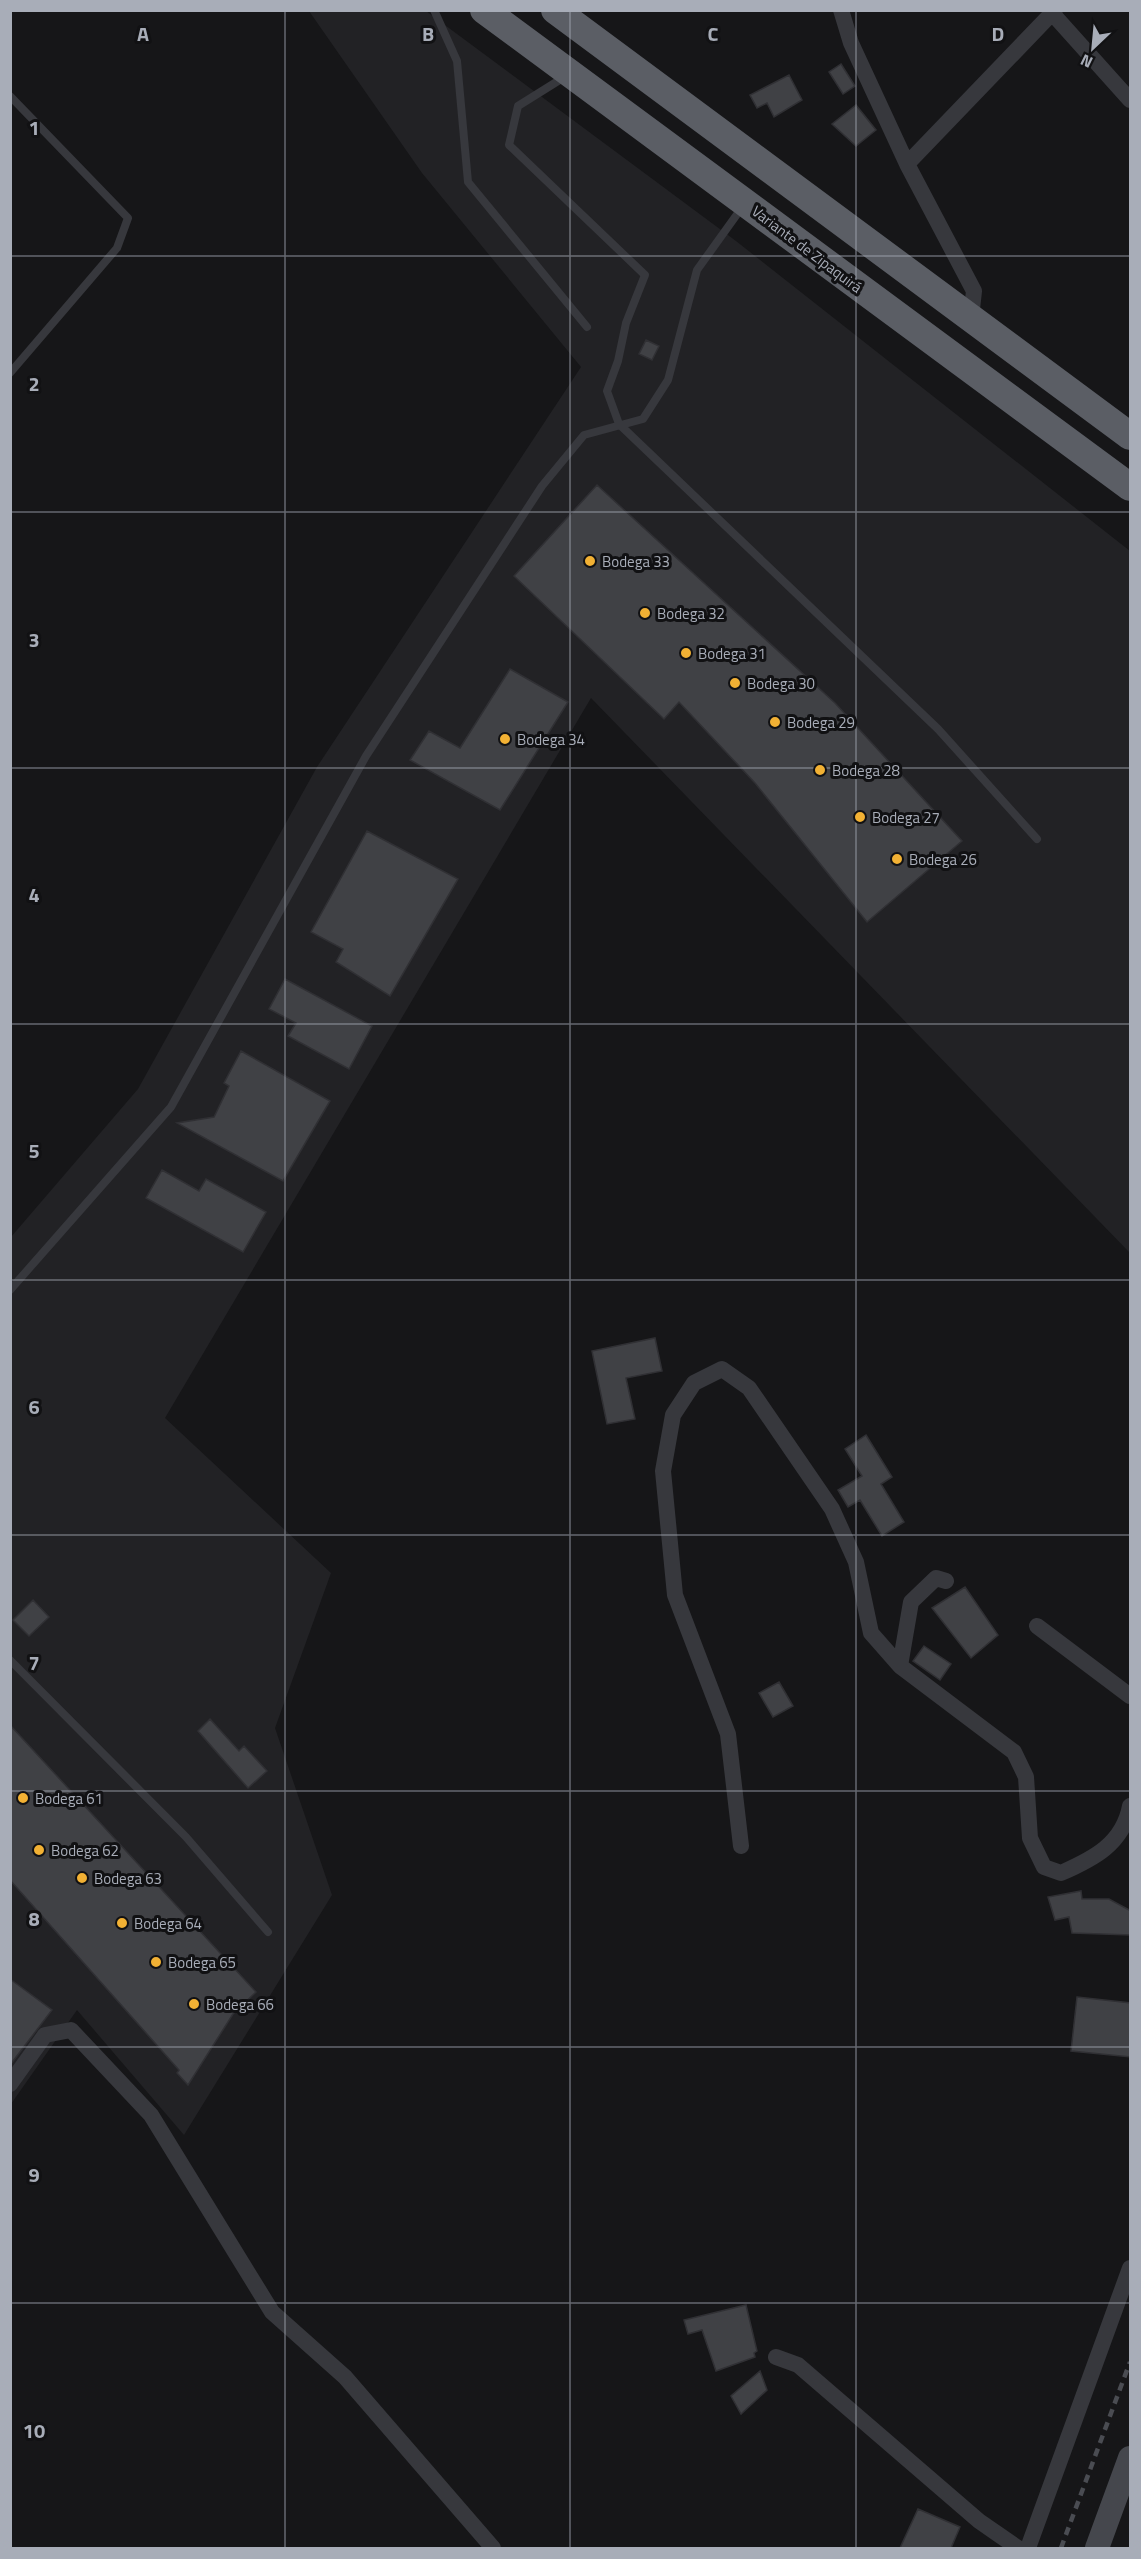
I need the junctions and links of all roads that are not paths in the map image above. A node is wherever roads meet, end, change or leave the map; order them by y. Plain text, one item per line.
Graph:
1 (434, 10) edge
2 (484, 10) edge
3 (555, 10) edge
4 (841, 10) edge
5 (1053, 12) edge
6 (570, 74) junction
7 (10, 96) edge
8 (1131, 100) edge
9 (907, 164) junction
10 (745, 203) junction
11 (971, 318) junction
12 (588, 327) dead end
13 (10, 374) edge
14 (619, 424) junction
15 (1131, 436) edge
16 (1131, 487) edge
17 (1037, 838) dead end
18 (10, 1290) edge
19 (946, 1581) dead end
20 (1037, 1626) dead end
21 (10, 1659) edge
22 (900, 1666) junction
23 (1131, 1696) edge
24 (1131, 1806) edge
25 (741, 1846) dead end
26 (268, 1932) dead end
27 (10, 2084) edge
28 (1131, 2268) edge
29 (776, 2357) dead end
30 (1131, 2458) edge
31 (493, 2548) edge
32 (1018, 2548) edge
33 (1028, 2548) edge
34 (1097, 2548) edge

1 - 12 lane
2 - 6 highway, Variante de Zipaquirá
3 - 11 highway
4 - 9 street
5 - 8 street
5 - 9 street
6 - 10 highway, Variante de Zipaquirá
6 - 14 lane
7 - 13 lane
9 - 11 street
10 - 14 lane
10 - 16 highway, Variante de Zipaquirá
11 - 15 highway
14 - 17 lane
14 - 18 lane
19 - 22 street
20 - 23 street
21 - 26 lane
22 - 24 street
22 - 25 street
27 - 31 street
28 - 33 street
29 - 32 street
30 - 34 main road

